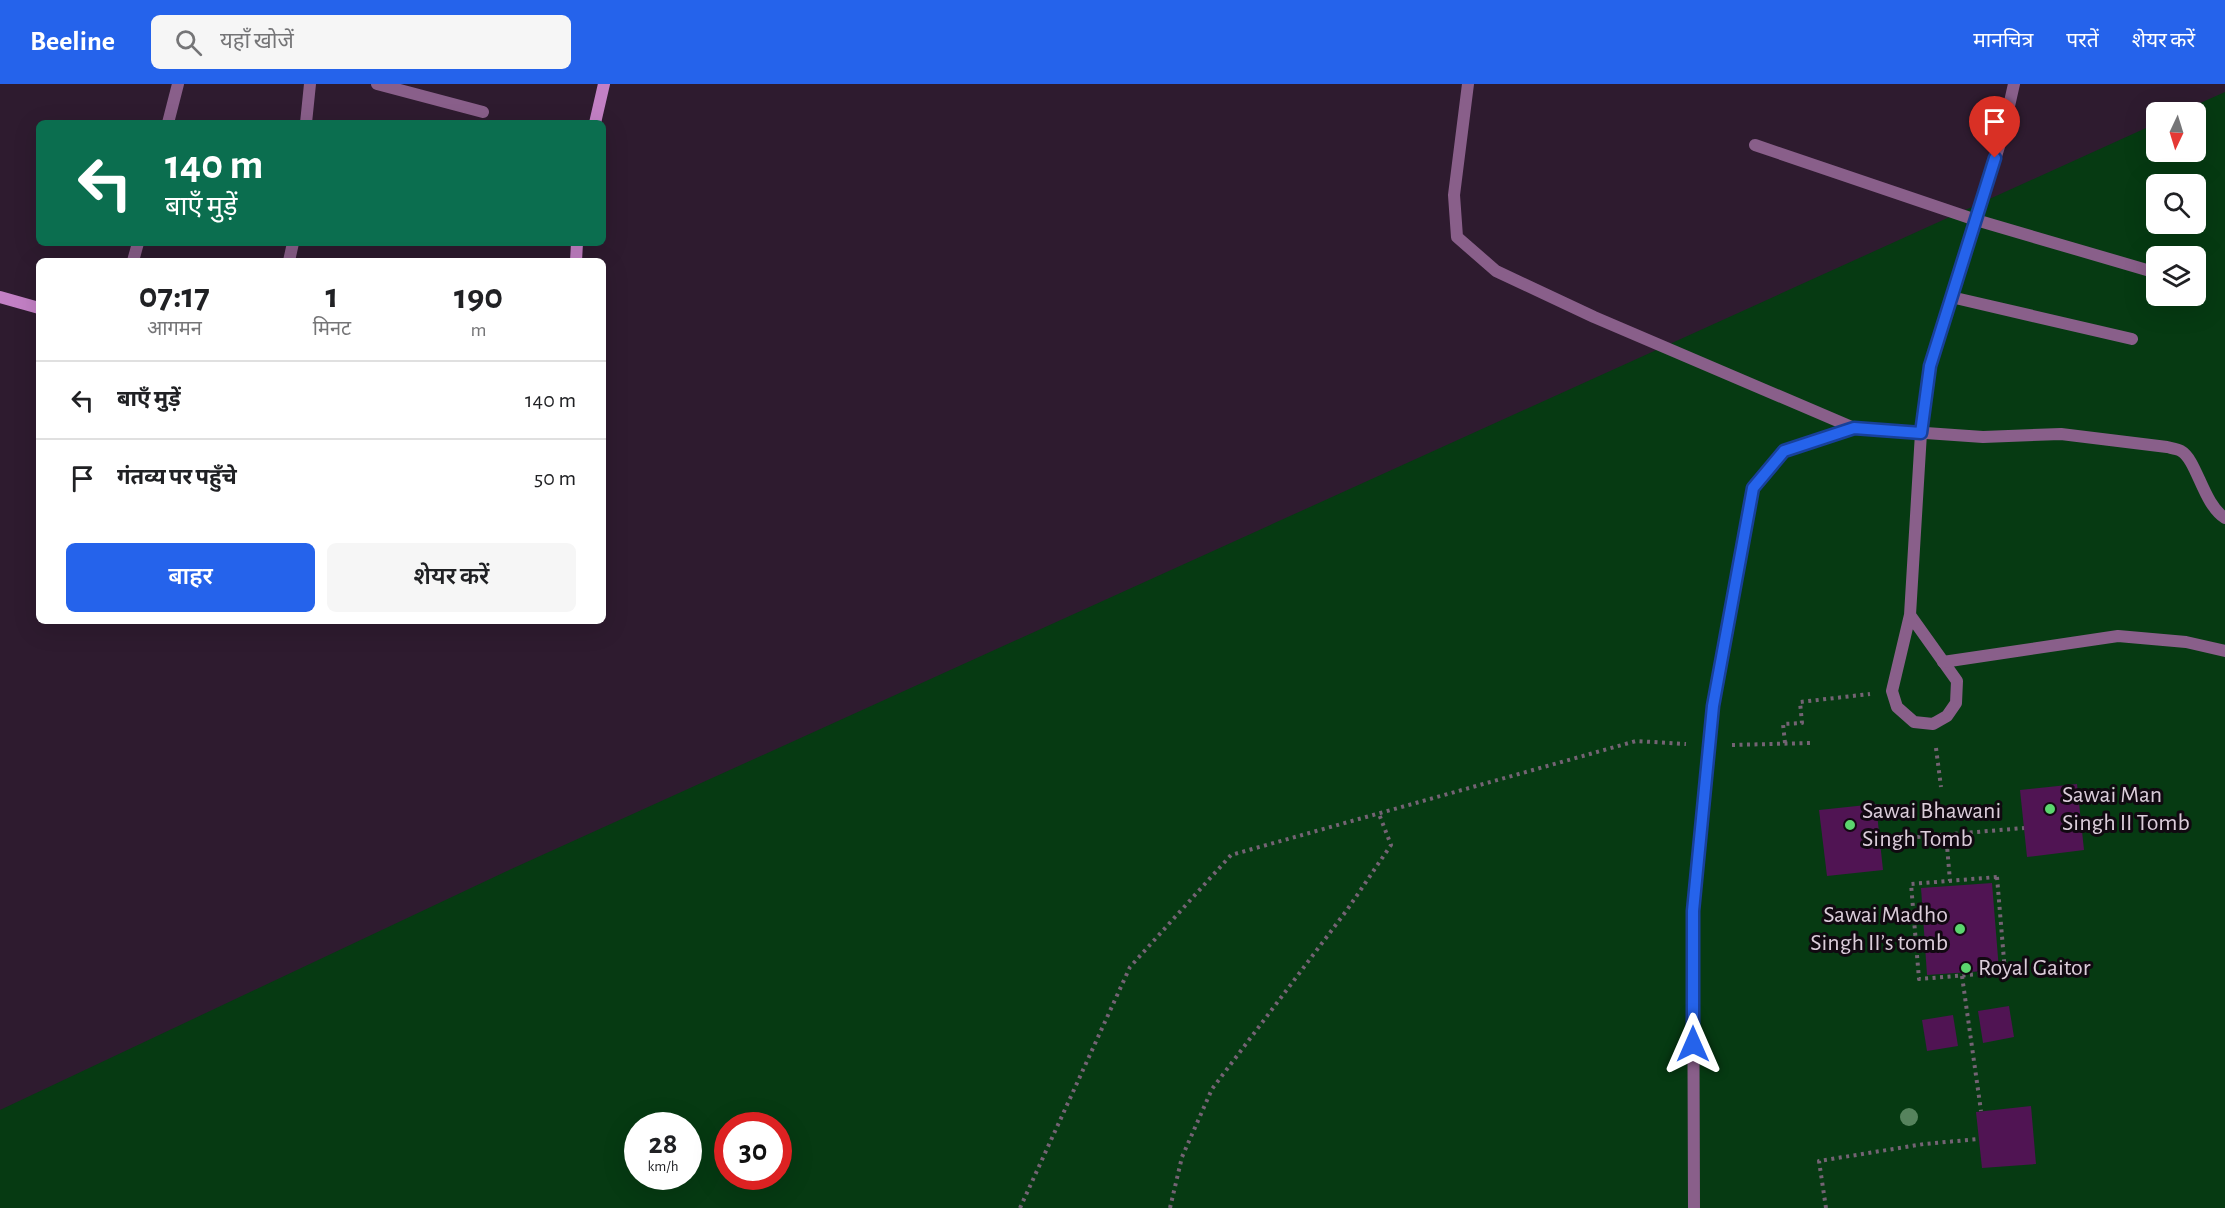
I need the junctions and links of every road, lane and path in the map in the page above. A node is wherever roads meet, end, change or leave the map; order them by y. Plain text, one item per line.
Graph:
1 (178, 84) edge
2 (310, 84) edge
3 (377, 84) edge
4 (604, 84) edge
5 (1468, 84) edge
6 (2014, 84) edge
7 (483, 112) dead end
8 (169, 120) edge
9 (306, 120) edge
10 (596, 120) edge
11 (1755, 145) dead end
12 (1976, 220) junction
13 (2146, 270) edge
14 (0, 297) edge
15 (1951, 297) junction
16 (36, 307) edge
17 (2132, 339) dead end
18 (1854, 428) junction
19 (1921, 433) junction
20 (2225, 518) edge
21 (1910, 615) junction
22 (2225, 651) edge
23 (1943, 662) junction
24 (1892, 691) junction
25 (1933, 723) junction
26 (1785, 743) junction
27 (1810, 743) dead end
28 (1709, 746) junction
29 (1941, 787) dead end
30 (1379, 814) junction
31 (2024, 828) dead end
32 (1946, 834) junction
33 (1880, 840) dead end
34 (1950, 881) junction
35 (1962, 976) junction
36 (1981, 1111) dead end
37 (1979, 1139) dead end
38 (1020, 1208) edge
39 (1170, 1208) edge
40 (1694, 1208) edge
41 (1826, 1208) edge

1 - 8 street
2 - 9 street
3 - 7 street
4 - 10 street
5 - 18 street
6 - 12 street
11 - 12 street
12 - 13 street
12 - 15 street
14 - 16 street
15 - 17 street
15 - 19 street
18 - 19 street
18 - 28 street
19 - 20 street
19 - 21 street
21 - 23 street
21 - 24 street
22 - 23 street
23 - 25 street
24 - 25 street
24 - 26 path
25 - 29 path
26 - 27 path
26 - 28 path
28 - 30 path
28 - 40 street
30 - 38 path
30 - 39 path
31 - 32 path
32 - 33 path
32 - 34 path
34 - 35 path
34 - 35 path
35 - 36 path
37 - 41 path

